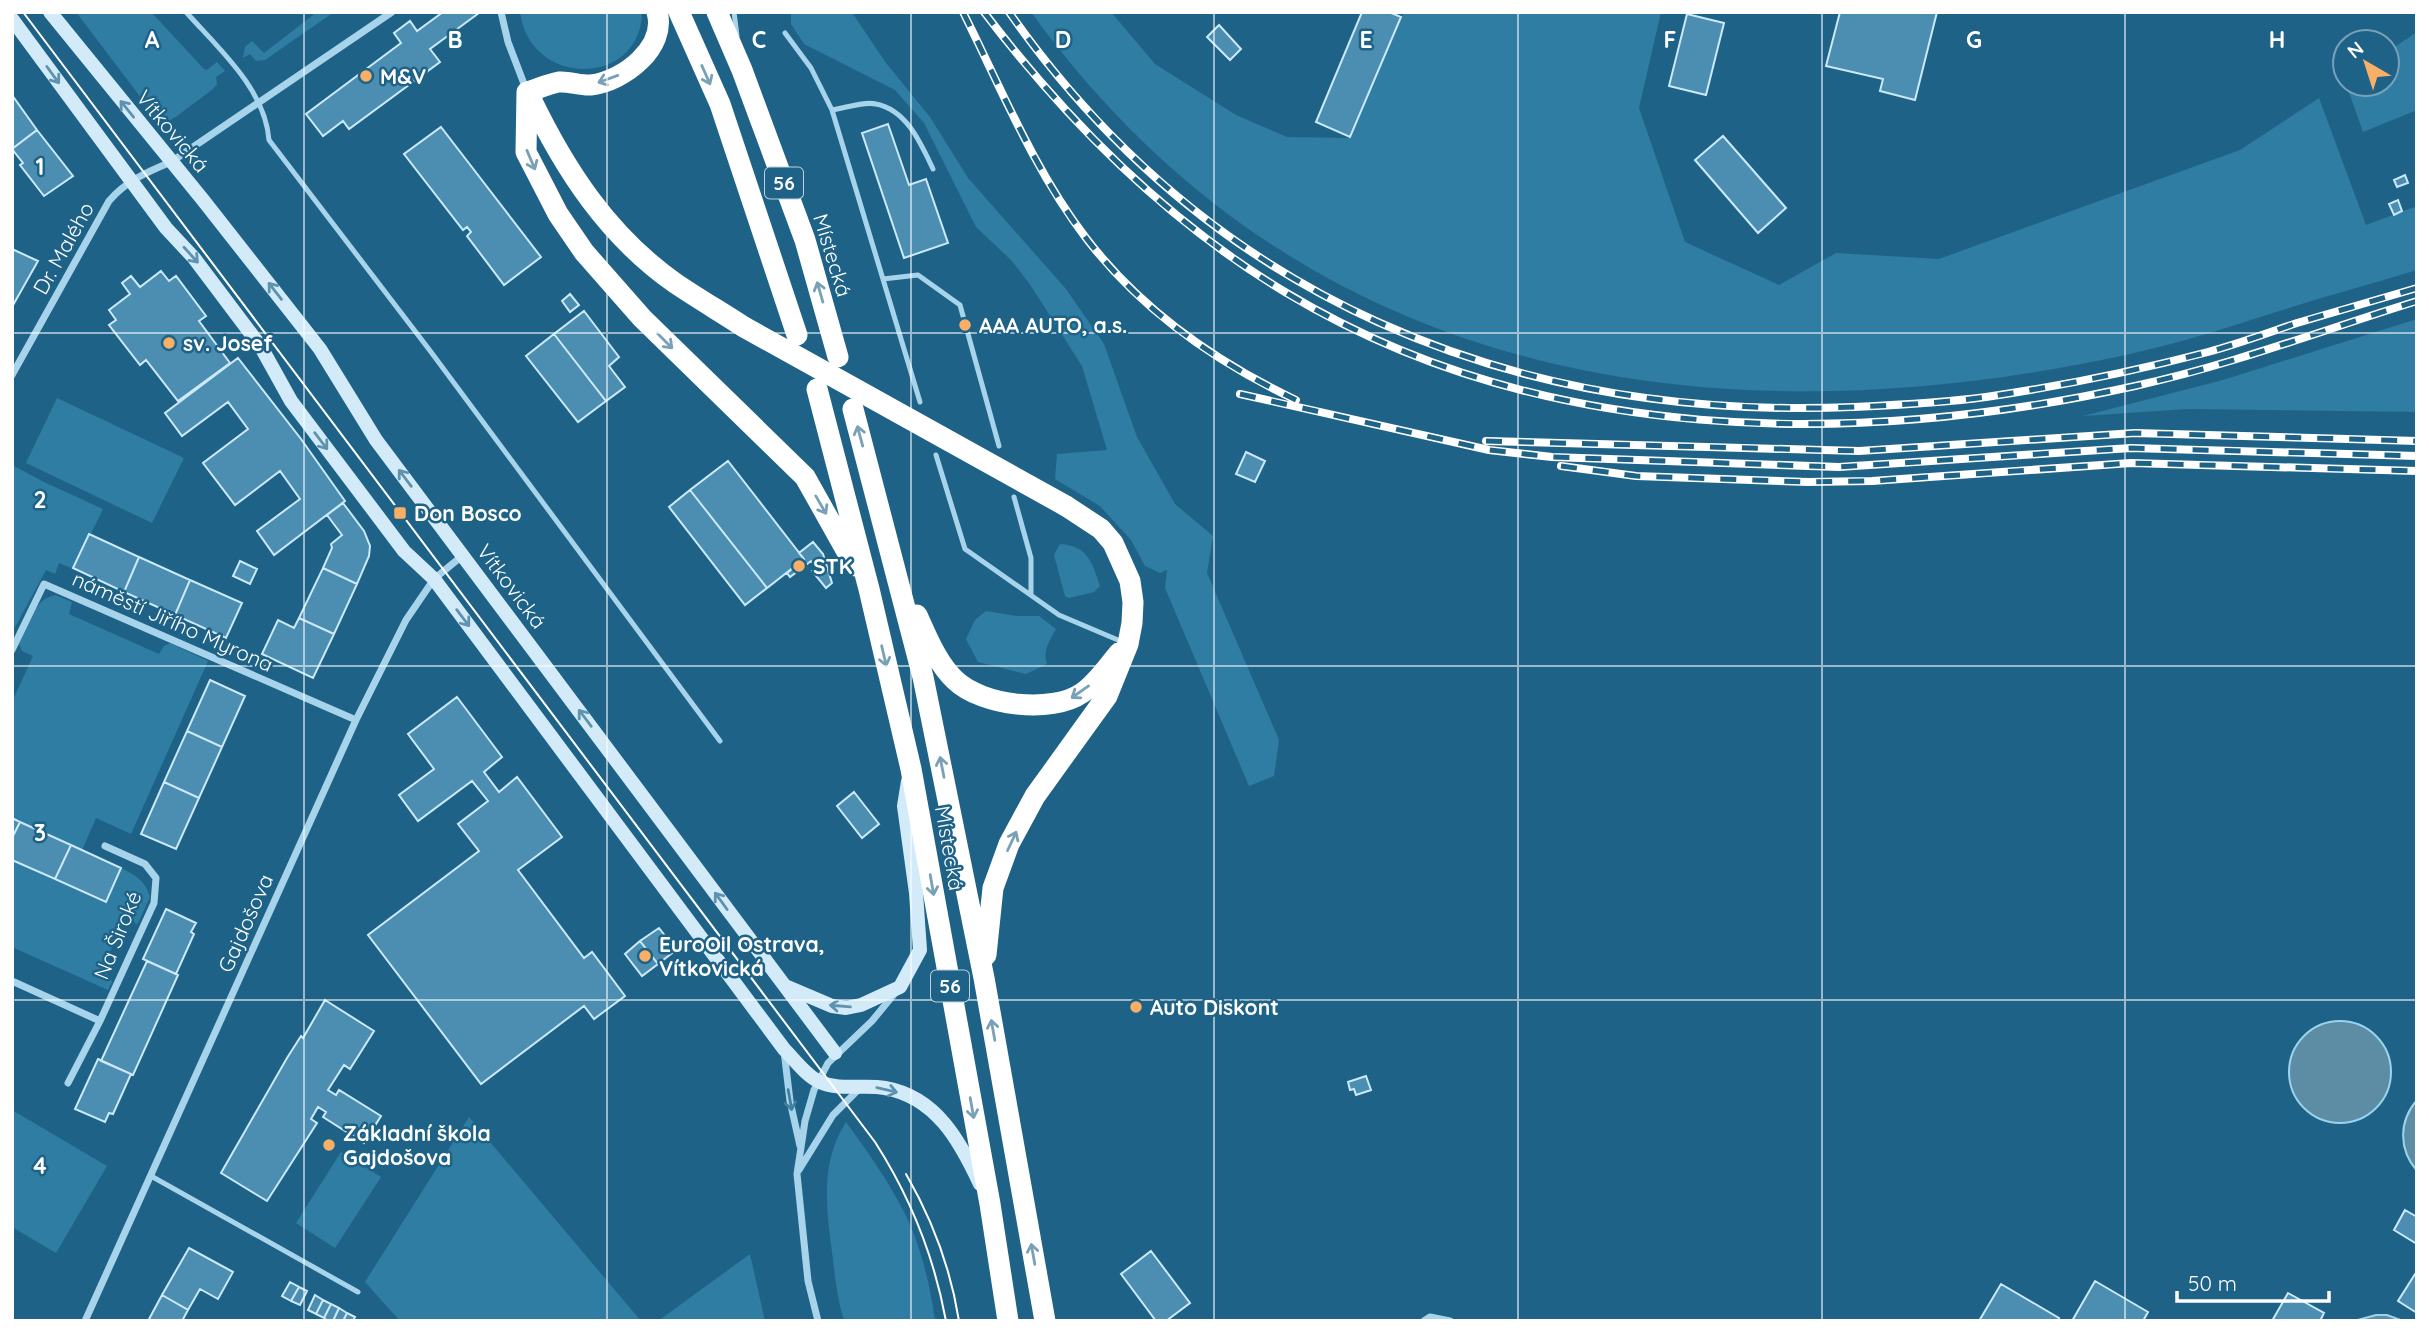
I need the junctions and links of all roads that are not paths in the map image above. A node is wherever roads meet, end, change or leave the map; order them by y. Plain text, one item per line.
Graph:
1 (50, 12) edge
2 (186, 12) edge
3 (198, 12) edge
4 (392, 12) edge
5 (501, 12) edge
6 (657, 12) edge
7 (679, 12) edge
8 (717, 12) edge
9 (734, 12) edge
10 (191, 18) junction
11 (12, 19) edge
12 (785, 33) dead end
13 (742, 70) junction
14 (527, 93) junction
15 (260, 103) junction
16 (832, 110) junction
17 (171, 162) junction
18 (933, 169) dead end
19 (131, 180) junction
20 (883, 279) junction
21 (797, 335) dead end
22 (838, 357) dead end
23 (12, 375) edge
24 (817, 389) dead end
25 (920, 402) dead end
26 (853, 409) dead end
27 (999, 446) dead end
28 (936, 455) dead end
29 (1014, 497) dead end
30 (463, 556) junction
31 (897, 573) junction
32 (434, 579) junction
33 (869, 589) junction
34 (1031, 594) junction
35 (1128, 644) junction
36 (12, 650) edge
37 (356, 720) junction
38 (720, 741) dead end
39 (911, 769) junction
40 (105, 846) dead end
41 (984, 978) junction
42 (12, 981) edge
43 (782, 985) junction
44 (900, 987) junction
45 (100, 1021) junction
46 (784, 1049) junction
47 (835, 1054) junction
48 (818, 1082) junction
49 (68, 1083) dead end
50 (861, 1087) junction
51 (801, 1150) junction
52 (797, 1174) junction
53 (151, 1176) junction
54 (990, 1204) junction
55 (358, 1292) dead end
56 (85, 1321) edge
57 (818, 1321) edge
58 (1008, 1321) edge
59 (1045, 1321) edge
60 (1423, 1321) edge
61 (1450, 1321) edge

17 -> 1 street, Vítkovická
2 - 10 lane
3 - 10 lane
4 - 15 street
5 - 14 street
6 -> 14 highway
7 -> 21 highway, 56
8 - 13 highway, Místecká / 56
9 - 13 lane
10 - 15 lane
11 -> 19 street
12 - 16 lane
22 -> 13 highway, Místecká / 56
14 -> 33 highway
14 - 35 highway, bridge
15 - 17 street
15 - 38 lane
16 - 18 lane
16 - 20 lane
17 - 19 street
30 -> 17 street, Vítkovická
19 - 23 street, Dr. Malého
19 -> 32 street
20 - 25 lane
20 - 27 lane
24 - 33 highway, Místecká / 56
31 -> 26 highway, Místecká / 56
28 - 34 lane
29 - 34 lane
30 - 32 street, Gajdošova
43 -> 30 street, Vítkovická
35 -> 31 highway
41 -> 31 highway, Místecká / 56
32 - 37 street, Gajdošova
32 -> 46 street
33 -> 39 highway, Místecká / 56
34 - 35 lane
41 -> 35 highway
36 - 37 street, náměstí Jiřího Myrona
37 - 53 street, Gajdošova
39 - 44 street
39 -> 54 highway, Místecká / 56
40 - 45 street, Na Široké
59 -> 41 highway, Místecká / 56
42 - 45 street
44 -> 43 street
43 - 47 street, Vítkovická
44 - 47 street
45 - 49 street, Na Široké
46 - 48 street
46 -> 51 street
47 - 48 street
48 - 50 street
48 - 51 street
50 - 52 street
50 -> 54 street
51 - 52 street
52 - 57 street
53 - 55 lane
53 - 56 street, Gajdošova
54 - 58 highway, Místecká / 56
60 - 61 street

